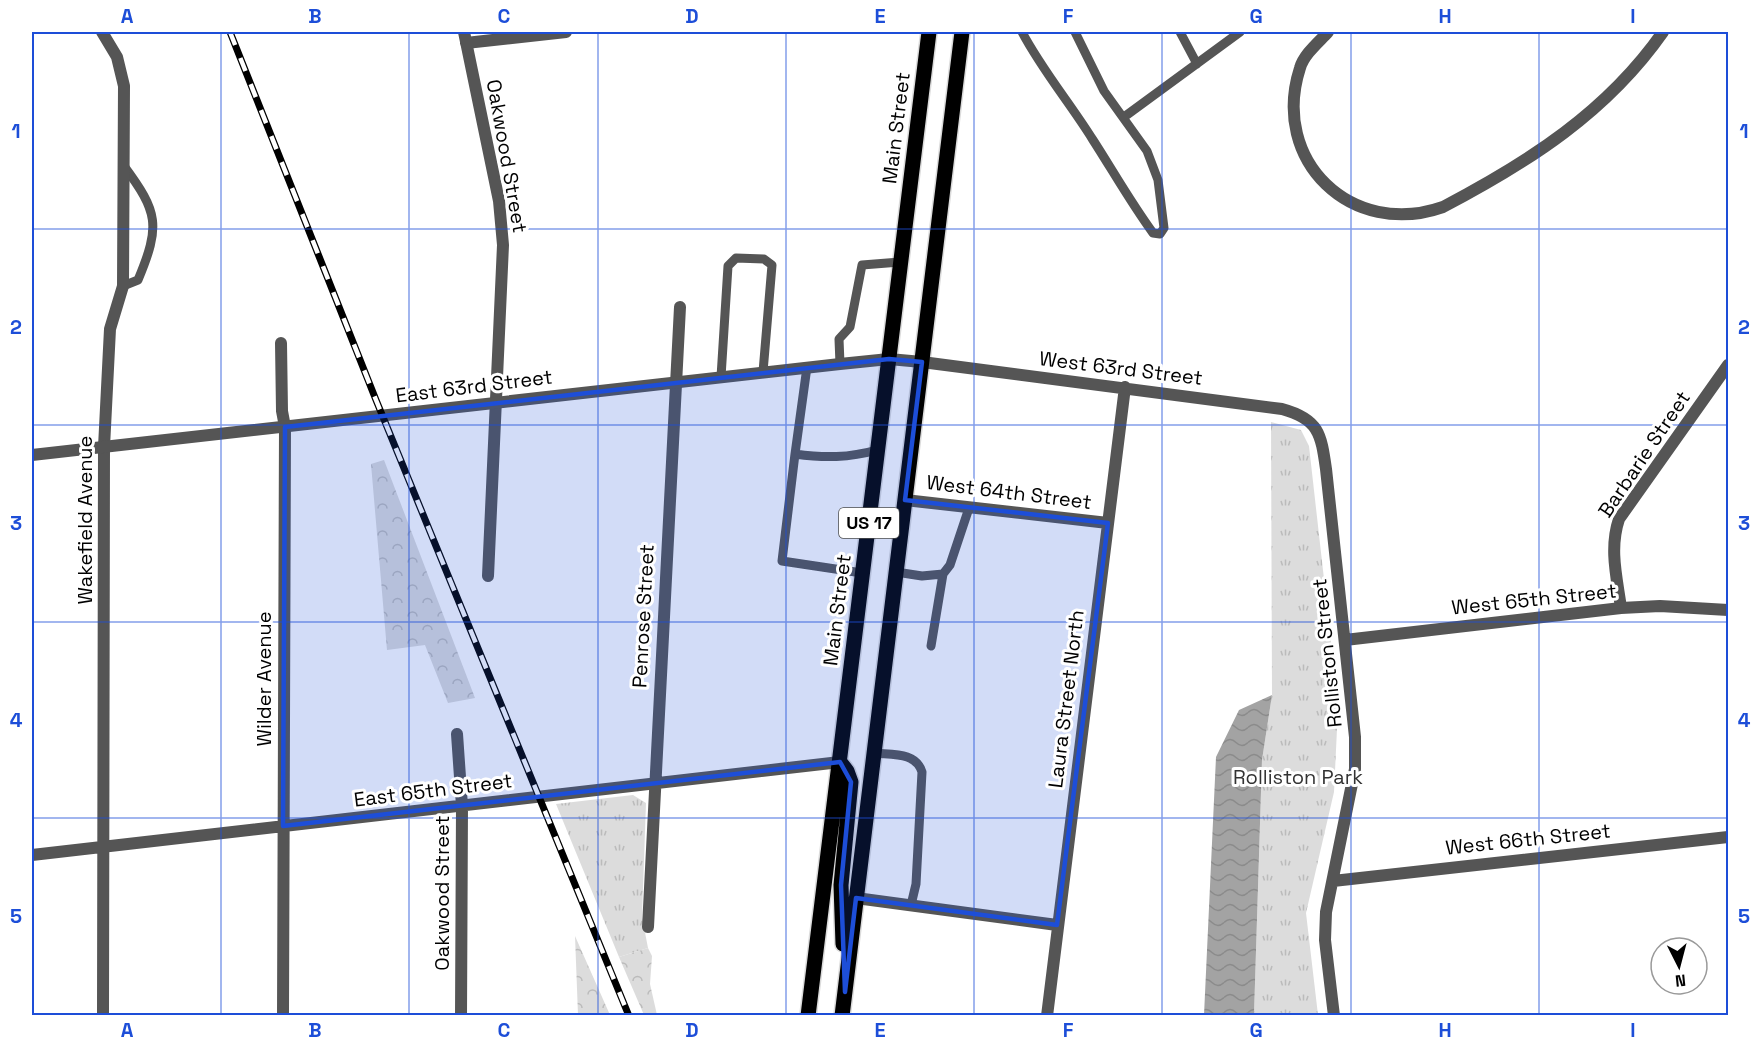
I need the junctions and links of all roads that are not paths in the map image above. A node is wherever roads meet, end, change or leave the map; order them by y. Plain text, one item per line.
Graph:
1 (102, 32) edge
2 (566, 32) edge
3 (929, 32) edge
4 (962, 32) edge
5 (1022, 32) edge
6 (1075, 32) edge
7 (1180, 32) edge
8 (1240, 32) edge
9 (1328, 32) edge
10 (1664, 32) edge
11 (465, 37) edge
12 (1197, 64) junction
13 (1124, 117) junction
14 (123, 165) junction
15 (900, 262) junction
16 (123, 286) junction
17 (680, 306) dead end
18 (281, 343) dead end
19 (889, 359) junction
20 (922, 362) junction
21 (840, 364) junction
22 (1728, 365) edge
23 (807, 367) junction
24 (763, 372) junction
25 (721, 377) junction
26 (675, 382) junction
27 (1125, 387) junction
28 (497, 402) junction
29 (1312, 421) joint
30 (285, 427) junction
31 (104, 447) junction
32 (878, 450) junction
33 (795, 454) junction
34 (32, 455) edge
35 (905, 500) junction
36 (969, 508) junction
37 (1108, 523) junction
38 (896, 572) junction
39 (862, 573) junction
40 (942, 574) junction
41 (488, 576) dead end
42 (1621, 608) junction
43 (1728, 610) edge
44 (1345, 640) junction
45 (931, 646) dead end
46 (457, 734) dead end
47 (874, 753) junction
48 (840, 762) junction
49 (654, 783) junction
50 (462, 806) junction
51 (283, 826) junction
52 (1728, 837) edge
53 (103, 847) junction
54 (32, 855) edge
55 (1333, 881) junction
56 (856, 898) junction
57 (911, 905) junction
58 (1057, 925) junction
59 (648, 927) dead end
60 (844, 992) junction
61 (103, 1016) edge
62 (283, 1016) edge
63 (461, 1016) edge
64 (808, 1016) edge
65 (842, 1016) edge
66 (1047, 1016) edge
67 (1334, 1016) edge

1 - 14 street, Wakefield Avenue
2 - 11 street
3 - 15 main road, Main Street / US 17
4 - 20 main road, US 17
5 - 13 lane
6 - 13 lane
7 - 12 lane
8 - 12 lane
9 - 10 street
11 - 28 street, Oakwood Street
12 - 13 lane
14 - 16 street, Wakefield Avenue
14 - 16 lane
15 - 19 main road, Main Street / US 17
15 - 21 lane
16 - 31 street, Wakefield Avenue
17 - 26 street, Penrose Street
18 - 30 street, Wilder Avenue
19 - 20 street, East 63rd Street
19 - 21 street, East 63rd Street
19 - 32 main road, Main Street / US 17
20 - 27 street, West 63rd Street
20 - 35 main road, US 17
21 - 23 street, East 63rd Street
22 - 42 street, Barbarie Street
23 - 24 street, East 63rd Street
23 - 33 lane
24 - 25 street, East 63rd Street
24 - 25 lane
25 - 26 street, East 63rd Street
26 - 28 street, East 63rd Street
26 - 49 street, Penrose Street
27 - 29 street, West 63rd Street
27 - 37 street, Laura Street North
28 - 30 street, East 63rd Street
28 - 41 street, Oakwood Street
29 - 44 street, Rolliston Street
30 - 31 street, East 63rd Street
30 - 51 street, Wilder Avenue
31 - 34 street, East 63rd Street
31 - 53 street, Wakefield Avenue
32 - 33 lane
32 - 39 main road, Main Street / US 17
33 - 39 lane
35 - 36 street, West 64th Street
35 - 38 main road, US 17
36 - 37 street, West 64th Street
36 - 40 lane
37 - 58 street, Laura Street North
38 - 40 lane
38 - 47 main road, US 17
39 - 48 main road, Main Street / US 17
40 - 45 lane
42 - 43 street, West 65th Street
42 - 44 street, West 65th Street
44 - 55 street, Rolliston Street
46 - 50 street, Oakwood Street
47 - 56 main road, US 17
47 - 57 lane
48 - 49 street, East 65th Street
48 - 60 main road
48 - 64 main road, Main Street / US 17
49 - 50 street, East 65th Street
49 - 59 street, Penrose Street
50 - 51 street, East 65th Street
50 - 63 street, Oakwood Street
51 - 53 street, East 65th Street
51 - 62 street, Wilder Avenue
52 - 55 street, West 66th Street
53 - 54 street, East 65th Street
53 - 61 street, Wakefield Avenue
55 - 67 street, Rolliston Street
56 - 57 street
56 - 60 main road, US 17
57 - 58 street
58 - 66 street, Laura Street North
60 - 65 main road, US 17

